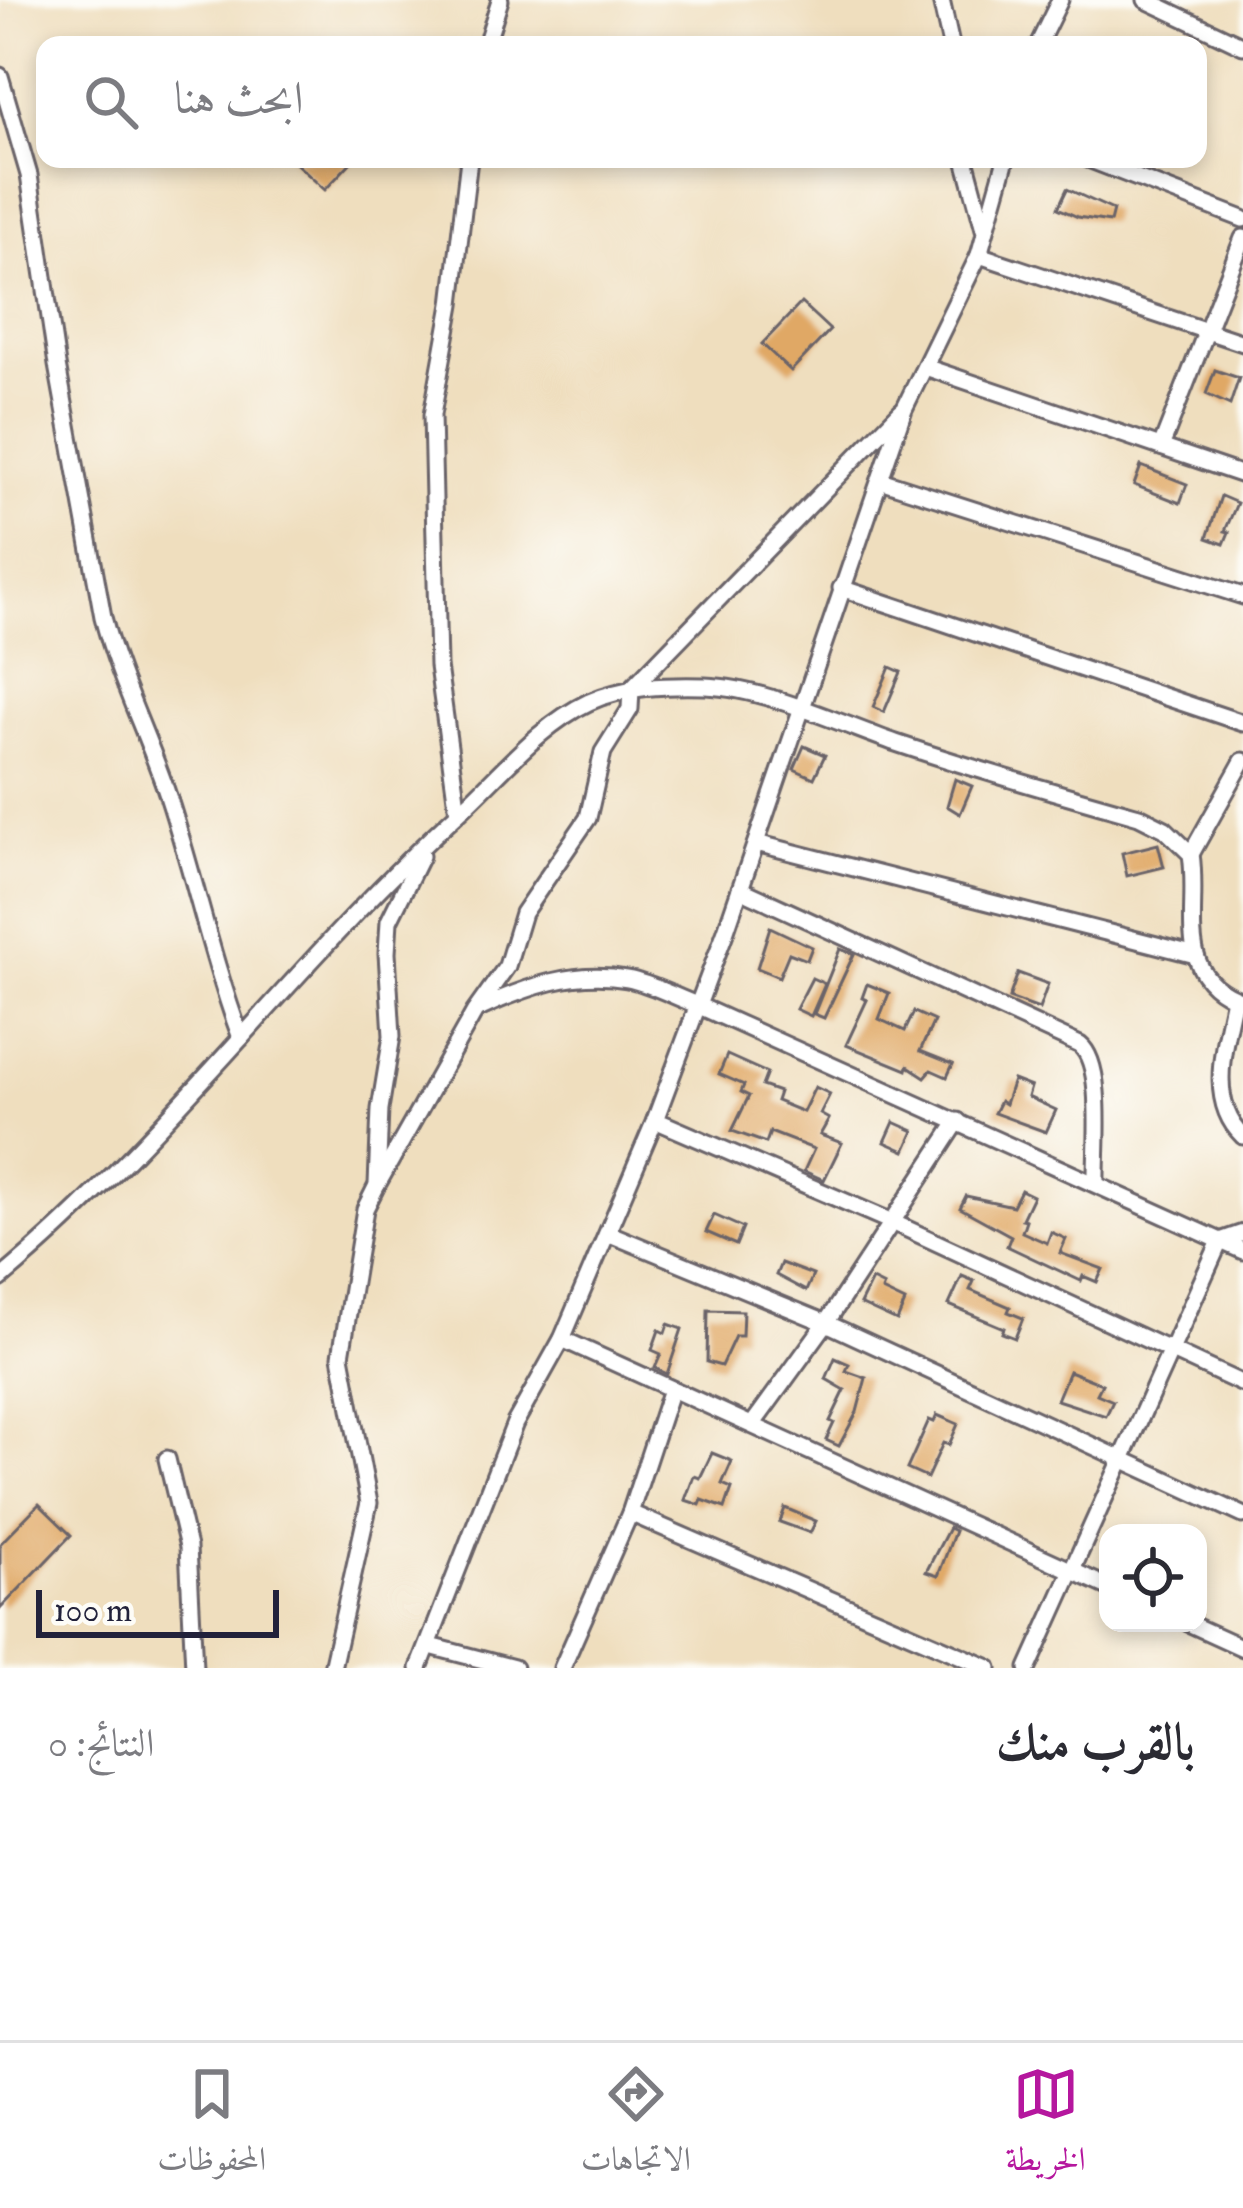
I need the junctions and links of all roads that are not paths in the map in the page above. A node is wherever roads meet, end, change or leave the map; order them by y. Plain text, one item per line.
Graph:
1 (500, 0) edge
2 (941, 0) edge
3 (1060, 0) edge
4 (1146, 0) edge
5 (489, 36) edge
6 (949, 36) edge
7 (1042, 36) edge
8 (1243, 46) edge
9 (0, 76) edge
10 (468, 168) edge
11 (967, 168) edge
12 (1003, 168) edge
13 (1111, 168) edge
14 (1243, 219) edge
15 (985, 232) junction
16 (1243, 238) edge
17 (979, 255) junction
18 (1206, 331) junction
19 (1243, 344) edge
20 (925, 367) junction
21 (904, 409) junction
22 (1161, 447) junction
23 (1243, 475) edge
24 (880, 480) junction
25 (842, 588) junction
26 (1243, 596) edge
27 (631, 689) junction
28 (802, 711) junction
29 (1243, 723) edge
30 (1243, 761) edge
31 (458, 813) junction
32 (430, 837) junction
33 (756, 843) junction
34 (1192, 854) junction
35 (740, 889) junction
36 (1192, 954) junction
37 (1238, 1000) edge
38 (697, 1005) junction
39 (475, 1011) junction
40 (241, 1038) junction
41 (655, 1120) junction
42 (958, 1121) junction
43 (1239, 1129) edge
44 (1096, 1184) junction
45 (377, 1185) junction
46 (892, 1222) junction
47 (1243, 1233) edge
48 (610, 1234) junction
49 (1220, 1241) junction
50 (1243, 1251) edge
51 (0, 1279) edge
52 (826, 1323) junction
53 (562, 1339) junction
54 (1170, 1351) junction
55 (1243, 1384) edge
56 (671, 1389) junction
57 (752, 1425) junction
58 (167, 1459) dead end
59 (1120, 1460) junction
60 (630, 1513) junction
61 (1243, 1515) edge
62 (1072, 1570) junction
63 (1099, 1583) edge
64 (1207, 1632) edge
65 (430, 1646) junction
66 (1243, 1648) edge
67 (194, 1668) edge
68 (332, 1668) edge
69 (419, 1668) edge
70 (514, 1668) edge
71 (562, 1668) edge
72 (989, 1668) edge
73 (1028, 1668) edge

1 - 5 street
2 - 6 street
3 - 7 street
4 - 8 street
9 - 40 street
10 - 31 street
11 - 15 street
12 - 15 street
13 - 14 street
15 - 17 street
16 - 18 street
17 - 18 street
17 - 20 street
18 - 19 street
18 - 22 street
20 - 21 street
20 - 22 street
21 - 24 street
21 - 27 street
22 - 23 street
24 - 25 street
24 - 26 street
25 - 28 street
25 - 29 street
27 - 28 street
27 - 31 street
27 - 39 street
28 - 33 street
28 - 34 street
30 - 34 street
31 - 32 street
32 - 40 street
32 - 45 street
33 - 35 street
33 - 36 street
34 - 36 street
35 - 38 street
35 - 44 street
36 - 37 street
37 - 43 street
38 - 39 street
38 - 41 street
38 - 42 street
39 - 45 street
40 - 51 street
41 - 46 street
41 - 48 street
42 - 44 street
42 - 46 street
44 - 49 street
45 - 68 street
46 - 52 street
46 - 54 street
47 - 49 street
48 - 52 street
48 - 53 street
49 - 50 street
49 - 54 street
52 - 57 street
52 - 59 street
53 - 56 street
53 - 65 street
54 - 55 street
54 - 59 street
56 - 57 street
56 - 60 street
57 - 62 street
58 - 67 street
59 - 61 street
59 - 62 street
60 - 71 street
60 - 72 street
62 - 63 street
62 - 73 street
64 - 66 street
65 - 69 street
65 - 70 street

